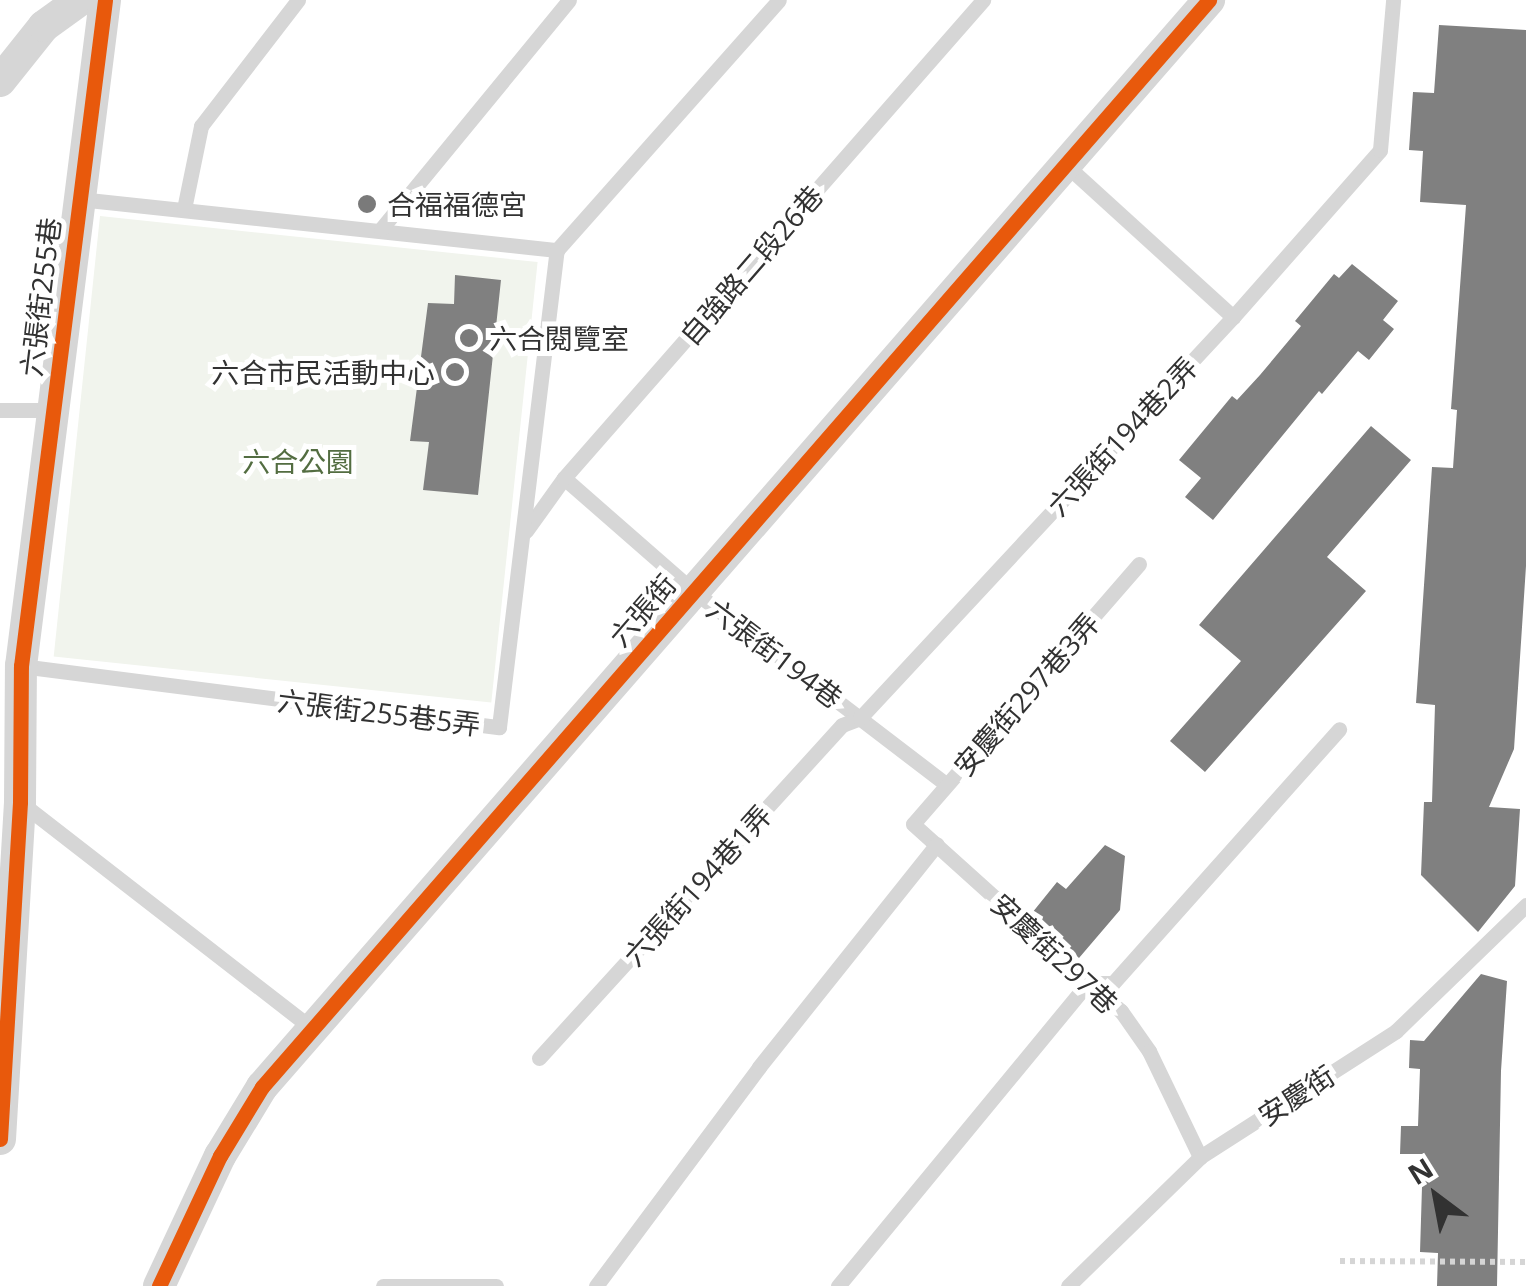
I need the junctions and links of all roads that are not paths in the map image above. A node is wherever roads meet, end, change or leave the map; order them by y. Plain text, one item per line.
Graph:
1 (80, 0) edge
2 (105, 0) edge
3 (298, 0) edge
4 (569, 0) edge
5 (778, 0) edge
6 (983, 0) edge
7 (1209, 0) edge
8 (1393, 0) edge
9 (0, 81) edge
10 (1066, 165) junction
11 (78, 199) junction
12 (184, 210) junction
13 (380, 228) junction
14 (557, 250) junction
15 (1233, 317) junction
16 (0, 410) edge
17 (50, 410) junction
18 (564, 478) junction
19 (524, 534) junction
20 (1140, 564) dead end
21 (692, 590) junction
22 (21, 666) junction
23 (860, 718) junction
24 (1340, 729) dead end
25 (946, 784) junction
26 (10, 794) edge
27 (912, 824) joint
28 (937, 844) junction
29 (1526, 905) edge
30 (1088, 983) junction
31 (311, 1028) junction
32 (539, 1058) dead end
33 (0, 1139) edge
34 (1200, 1156) junction
35 (159, 1286) edge
36 (382, 1286) edge
37 (496, 1286) edge
38 (596, 1286) edge
39 (838, 1286) edge
40 (1068, 1286) edge

1 - 9 street
2 - 11 street, 六張街255巷
3 - 12 lane
4 - 13 lane
5 - 14 lane
6 - 18 lane, 自強路二段26巷
7 - 10 street, 六張街
8 - 15 lane, 六張街194巷2弄
10 - 15 lane
10 - 21 street, 六張街
11 - 12 lane
11 - 17 street, 六張街255巷
12 - 13 lane
13 - 14 lane
14 - 19 lane, 六張街255巷5弄
15 - 23 lane, 六張街194巷2弄
16 - 17 lane
17 - 22 street, 六張街255巷
18 - 19 lane, 自強路二段26巷
18 - 21 lane, 六張街194巷
19 - 22 lane, 六張街255巷5弄
20 - 25 lane, 安慶街297巷3弄
21 - 23 lane, 六張街194巷
21 - 31 street, 六張街
22 - 26 street, 六張街255巷
23 - 25 lane, 六張街194巷
23 - 32 lane, 六張街194巷1弄
24 - 30 lane
25 - 27 lane, 安慶街297巷3弄
26 - 31 lane
26 - 33 street, 六張街255巷
27 - 28 lane, 安慶街297巷
28 - 30 lane, 安慶街297巷
28 - 38 lane
29 - 34 lane, 安慶街
30 - 34 lane, 安慶街297巷
30 - 39 lane
31 - 35 street, 六張街
34 - 40 lane, 安慶街
36 - 37 lane

